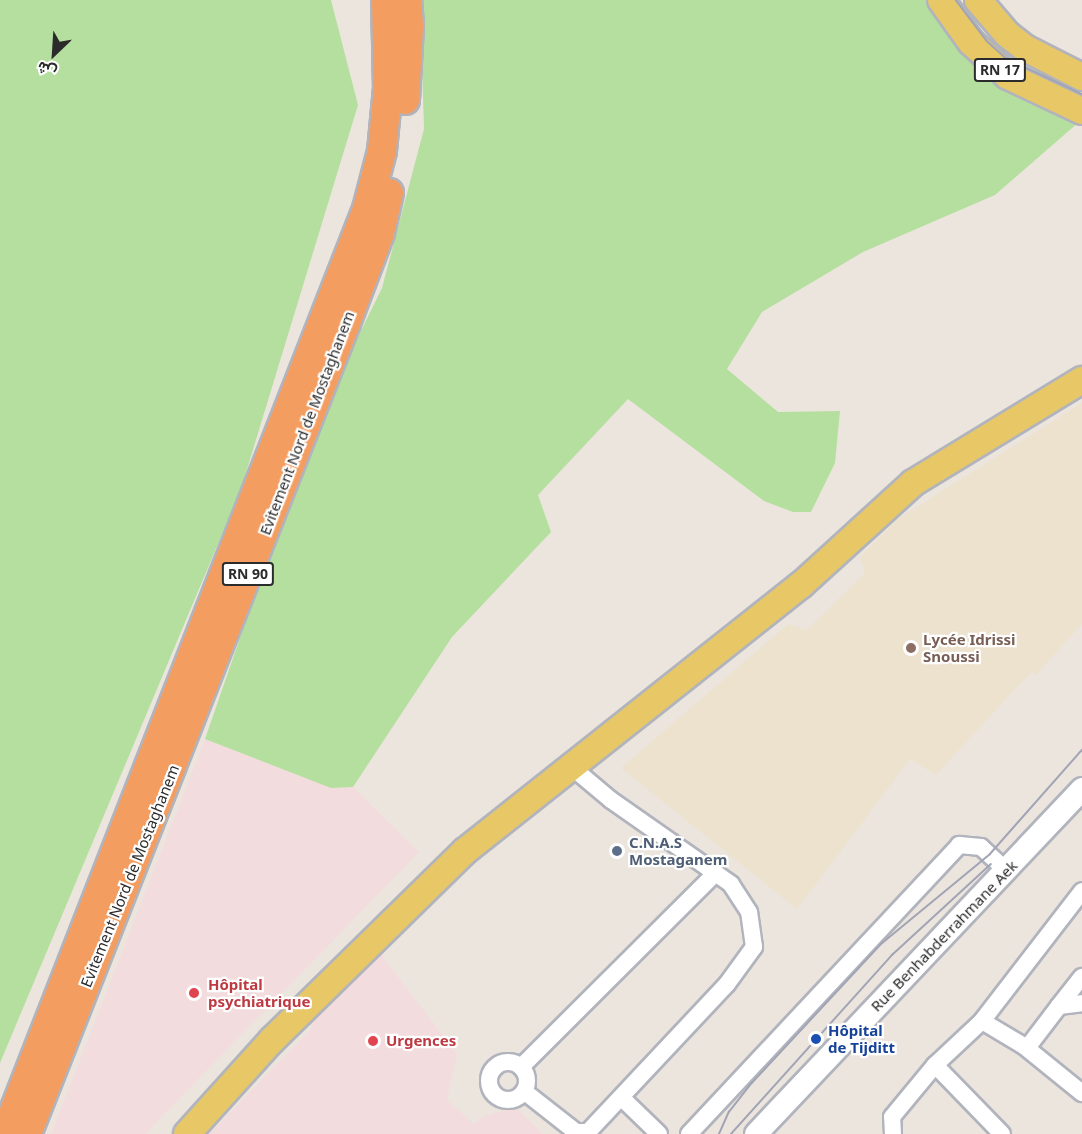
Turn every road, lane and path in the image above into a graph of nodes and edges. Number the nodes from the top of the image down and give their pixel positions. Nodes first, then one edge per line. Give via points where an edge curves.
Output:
1 (386, 0) edge
2 (407, 0) edge
3 (941, 0) edge
4 (978, 0) edge
5 (1082, 77) edge
6 (1082, 111) edge
7 (1082, 380) edge
8 (573, 768) junction
9 (1082, 789) edge
10 (1007, 871) junction
11 (716, 873) junction
12 (1082, 891) edge
13 (1082, 977) edge
14 (1082, 1003) edge
15 (1059, 1006) junction
16 (982, 1021) junction
17 (1027, 1048) junction
18 (935, 1065) junction
19 (521, 1067) junction
20 (525, 1092) junction
21 (1082, 1093) edge
22 (623, 1099) junction
23 (5, 1134) edge
24 (27, 1134) edge
25 (187, 1134) edge
26 (659, 1134) edge
27 (689, 1134) edge
28 (756, 1134) edge
29 (893, 1134) edge
30 (1002, 1134) edge

1 - 23 highway, Evitement Nord de Mostaghanem / RN 90 via 388,88 382,151 367,209
2 - 24 highway, Evitement Nord de Mostaghanem / RN 90 via 406,95 380,233
3 - 6 main road, RN 17 via 971,42 1008,76
4 - 5 main road, RN 17 via 1007,34 1025,48
7 - 8 main road via 913,483 810,578
8 - 11 street via 611,800
8 - 25 main road via 465,851 399,913 259,1054
9 - 10 main road, Rue Benhabderrahmane Aek
10 - 27 street via 981,846 959,845
10 - 28 main road, Rue Benhabderrahmane Aek
11 - 19 street
11 - 22 street via 731,884 749,912 754,947 728,984
12 - 16 street
13 - 15 street
14 - 15 street
15 - 17 street
16 - 17 street
16 - 18 street
17 - 21 street
18 - 29 street via 892,1117
18 - 30 street
19 - 20 street via 527,1079
19 - 20 street via 503,1062 492,1069 488,1081 492,1093 502,1100 515,1100
20 - 22 street via 583,1133
22 - 26 street

